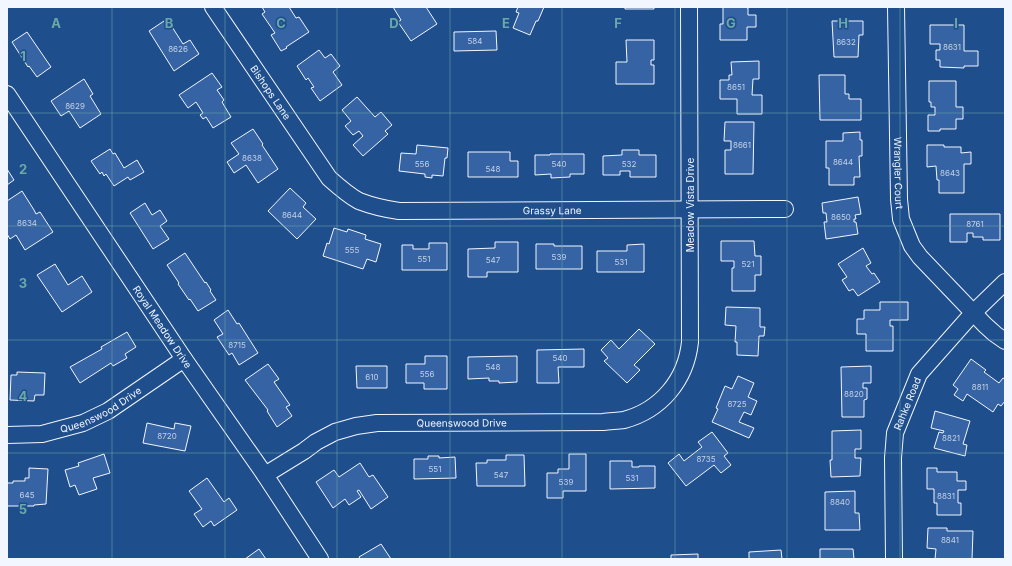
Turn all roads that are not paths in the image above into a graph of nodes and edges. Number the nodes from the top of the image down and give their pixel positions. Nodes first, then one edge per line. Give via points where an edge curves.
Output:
1 (213, 7) edge
2 (689, 7) edge
3 (896, 7) edge
4 (7, 94) edge
5 (329, 178) joint
6 (690, 209) junction
7 (786, 209) dead end
8 (1005, 282) edge
9 (973, 313) junction
10 (1005, 341) edge
11 (184, 359) junction
12 (665, 396) joint
13 (7, 435) edge
14 (265, 475) junction
15 (320, 559) edge
16 (894, 559) edge

1 - 5 street, Bishops Lane
2 - 6 street, Meadow Vista Drive
3 - 9 street, Wrangler Court via 901,219 912,246 920,257
4 - 11 street, Royal Meadow Drive
5 - 6 street, Grassy Lane via 360,201 379,208 399,211
6 - 7 street, Grassy Lane
6 - 12 street, Meadow Vista Drive via 690,349 681,375
8 - 9 street, Rahke Road
9 - 10 street, Wrangler Court
9 - 16 street, Rahke Road via 920,374 895,433
11 - 13 street, Queenswood Drive via 108,411 83,424 42,434
11 - 14 street, Royal Meadow Drive
12 - 14 street, Queenswood Drive via 649,409 617,421 377,423 356,426 335,432
14 - 15 street, Royal Meadow Drive

